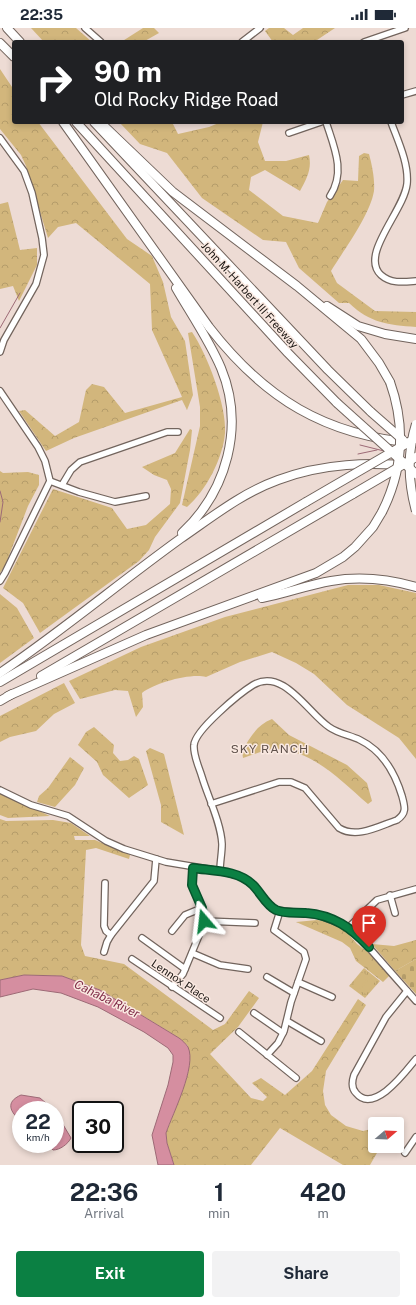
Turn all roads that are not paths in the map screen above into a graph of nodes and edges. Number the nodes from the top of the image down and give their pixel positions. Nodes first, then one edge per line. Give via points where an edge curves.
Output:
1 (7, 28) edge
2 (84, 28) edge
3 (260, 28) edge
4 (405, 28) edge
5 (18, 40) edge
6 (98, 40) edge
7 (245, 40) edge
8 (370, 40) edge
9 (0, 43) edge
10 (12, 55) edge
11 (416, 91) edge
12 (404, 94) edge
13 (64, 124) edge
14 (78, 124) edge
15 (96, 124) edge
16 (102, 124) edge
17 (316, 124) edge
18 (327, 124) edge
19 (392, 124) edge
20 (289, 133) dead end
21 (0, 138) edge
22 (330, 196) dead end
23 (154, 249) junction
24 (416, 281) edge
25 (297, 286) junction
26 (416, 339) edge
27 (0, 352) edge
28 (0, 391) edge
29 (416, 424) edge
30 (178, 432) dead end
31 (416, 438) edge
32 (416, 443) edge
33 (416, 452) edge
34 (416, 457) edge
35 (416, 466) edge
36 (416, 474) edge
37 (50, 481) junction
38 (62, 485) junction
39 (146, 496) dead end
40 (416, 511) edge
41 (153, 559) junction
42 (0, 581) edge
43 (416, 587) edge
44 (239, 602) junction
45 (0, 673) edge
46 (0, 682) edge
47 (8, 696) junction
48 (0, 701) edge
49 (0, 790) edge
50 (211, 804) junction
51 (156, 859) junction
52 (193, 868) junction
53 (220, 871) junction
54 (105, 883) dead end
55 (416, 889) edge
56 (390, 895) junction
57 (202, 908) junction
58 (280, 911) junction
59 (395, 913) dead end
60 (204, 921) junction
61 (255, 923) dead end
62 (349, 927) junction
63 (172, 931) dead end
64 (111, 935) junction
65 (142, 938) dead end
66 (104, 952) dead end
67 (192, 953) junction
68 (132, 959) dead end
69 (185, 969) junction
70 (248, 969) dead end
71 (267, 977) dead end
72 (298, 982) junction
73 (172, 988) junction
74 (407, 991) junction
75 (294, 992) junction
76 (332, 997) dead end
77 (416, 1001) edge
78 (254, 1014) dead end
79 (220, 1018) dead end
80 (287, 1021) junction
81 (239, 1032) dead end
82 (283, 1033) junction
83 (321, 1041) dead end
84 (267, 1055) junction
85 (416, 1059) edge
86 (296, 1078) dead end
87 (416, 1137) edge
88 (404, 1153) dead end

1 - 5 highway
2 - 6 street
3 - 7 street
4 - 8 street
9 - 10 highway
11 - 12 street
13 - 23 highway
14 - 36 highway, John M. Harbert III Freeway, bridge via 288,354 337,403
15 - 33 highway, John M. Harbert III Freeway, bridge via 328,370
16 - 25 highway via 173,192
17 - 20 street
18 - 22 street via 339,168 336,186
19 - 24 street via 406,166 407,184 403,200 376,248 373,261 377,271 386,280 399,283
21 - 27 street via 24,171 44,255 36,284 4,340
23 - 32 highway via 224,347 263,385 301,411 331,425 387,441
23 - 41 highway via 221,369 230,403 232,429 225,469 211,498 188,527
25 - 26 highway via 358,326
25 - 44 highway, bridge via 361,340 380,363 390,382 400,420 400,455 394,486 382,512 373,527 355,547 328,567
28 - 37 street via 42,454
29 - 40 highway, bridge via 409,466
30 - 38 street via 167,432 80,462 71,470
31 - 46 highway, bridge
34 - 47 highway, bridge
35 - 41 highway via 388,463 341,465 306,471 278,480 252,491 222,509
37 - 38 street
37 - 42 street
38 - 39 street via 115,502
41 - 45 highway
43 - 44 highway via 388,580 348,579
44 - 47 highway via 146,635
47 - 48 highway
49 - 51 street via 31,805 68,816 115,846
50 - 50 street via 194,750 195,740 204,728 245,691 257,683 267,681 277,682 288,689 330,728 361,740 380,755 396,778 406,808 398,820 357,833 344,832 305,788 291,782 279,782
50 - 53 street via 222,844
51 - 52 street
51 - 64 street via 154,881
52 - 53 street
52 - 57 street via 192,885
53 - 58 street via 246,879 271,906
54 - 64 street via 104,926
55 - 56 street
56 - 59 street
56 - 62 street via 373,902
57 - 60 street
57 - 63 street via 186,915
58 - 62 street via 318,915
58 - 72 street via 274,930 304,952 306,960
60 - 61 street
60 - 67 street
62 - 74 street
64 - 66 street
65 - 69 street
67 - 69 street
67 - 70 street via 220,965
68 - 73 street, Lennox Place
69 - 73 street
71 - 75 street
72 - 75 street
72 - 76 street
73 - 79 street, Lennox Place
74 - 77 street
74 - 85 street via 386,1017 354,1075 354,1090 358,1096 366,1098 389,1090 398,1083
75 - 80 street
78 - 82 street
80 - 82 street
80 - 83 street
81 - 84 street
82 - 84 street
84 - 86 street
87 - 88 street

